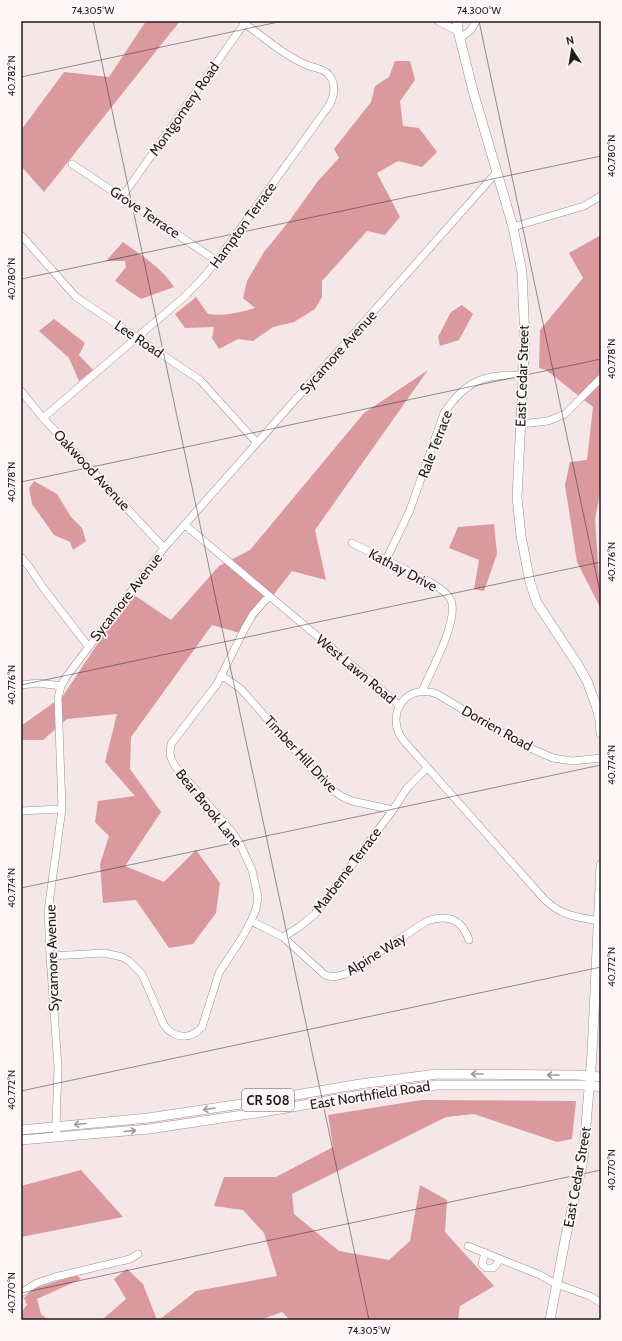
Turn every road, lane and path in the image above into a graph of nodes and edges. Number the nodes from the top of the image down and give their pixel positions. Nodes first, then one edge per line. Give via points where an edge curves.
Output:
1 (438, 21) edge
2 (457, 21) edge
3 (476, 21) edge
4 (246, 23) edge
5 (459, 35) junction
6 (72, 164) dead end
7 (496, 173) junction
8 (601, 196) edge
9 (122, 197) junction
10 (513, 227) junction
11 (21, 235) edge
12 (217, 261) junction
13 (137, 338) junction
14 (523, 374) junction
15 (601, 378) edge
16 (21, 391) edge
17 (43, 418) junction
18 (521, 424) junction
19 (257, 443) junction
20 (185, 525) junction
21 (352, 543) dead end
22 (164, 548) junction
23 (21, 557) edge
24 (386, 560) junction
25 (269, 596) junction
26 (88, 646) junction
27 (221, 675) junction
28 (21, 685) edge
29 (61, 686) junction
30 (422, 691) junction
31 (599, 702) edge
32 (399, 705) junction
33 (601, 733) edge
34 (601, 758) edge
35 (427, 768) junction
36 (62, 809) junction
37 (393, 810) junction
38 (21, 811) edge
39 (601, 865) edge
40 (600, 907) edge
41 (252, 921) junction
42 (599, 921) junction
43 (283, 937) junction
44 (469, 940) dead end
45 (50, 956) junction
46 (591, 1076) junction
47 (417, 1077) junction
48 (601, 1077) edge
49 (589, 1086) junction
50 (419, 1087) junction
51 (601, 1087) edge
52 (328, 1090) junction
53 (330, 1100) junction
54 (236, 1105) junction
55 (240, 1116) junction
56 (148, 1118) junction
57 (56, 1127) junction
58 (149, 1129) junction
59 (21, 1130) edge
60 (57, 1137) junction
61 (21, 1140) edge
62 (468, 1246) dead end
63 (485, 1253) junction
64 (138, 1254) dead end
65 (499, 1259) junction
66 (556, 1284) junction
67 (21, 1293) edge
68 (601, 1304) edge
69 (550, 1320) edge

1 - 5 street
2 - 5 main road, East Cedar Street
3 - 5 street via 471,30
4 - 9 street, Montgomery Road
4 - 12 street, Hampton Terrace via 293,58 329,75 334,91 328,108
5 - 7 main road, East Cedar Street
6 - 9 street, Grove Terrace
7 - 10 main road, East Cedar Street
7 - 19 street, Sycamore Avenue
8 - 10 street via 584,206
9 - 12 street, Grove Terrace
10 - 14 main road, East Cedar Street via 522,272 525,340
11 - 13 street, Lee Road via 76,297
12 - 13 street, Hampton Terrace via 183,298
13 - 17 street, Hampton Terrace
13 - 19 street, Lee Road via 200,380
14 - 18 main road, East Cedar Street
14 - 24 street, Rale Terrace via 480,380 460,392 452,401 444,413 410,510
15 - 18 street via 565,414 548,421
16 - 17 street, Oakwood Avenue
17 - 22 street, Oakwood Avenue
18 - 31 main road, East Cedar Street via 517,497 530,582 537,603
19 - 20 street, Sycamore Avenue
20 - 22 street, Sycamore Avenue
20 - 25 street, West Lawn Road
21 - 24 street, Kathay Drive
22 - 26 street, Sycamore Avenue
23 - 26 street
24 - 30 street, Kathay Drive via 440,588 450,600 452,609 448,633
25 - 27 street, Bear Brook Lane via 253,614
25 - 32 street, West Lawn Road
26 - 29 street, Sycamore Avenue
27 - 37 street, Timber Hill Drive via 241,689 330,788 352,801
27 - 41 street, Bear Brook Lane via 205,700 175,737 170,753 173,762 232,832 247,856 258,897
28 - 29 street via 38,683
29 - 36 street, Sycamore Avenue via 58,698
30 - 32 street via 408,696
30 - 34 street, Dorrien Road via 437,694 504,734 553,758 572,761
31 - 33 main road, East Cedar Street
32 - 35 street, West Lawn Road via 395,723 399,735
35 - 37 street, Marberne Terrace via 407,788
35 - 42 street, West Lawn Road via 544,900 553,908 573,917
36 - 38 street
36 - 45 street, Sycamore Avenue via 48,911
37 - 43 street, Marberne Terrace via 315,914
39 - 40 main road, East Cedar Street
40 - 42 main road, East Cedar Street
41 - 43 street
41 - 45 street, Bear Brook Lane via 219,973 202,1027 196,1033 187,1036 178,1036 167,1029 142,974 128,961 106,953
42 - 46 main road, East Cedar Street
43 - 44 street, Alpine Way via 325,975 333,977 346,974 435,918 452,920 459,924 466,931
45 - 57 street, Sycamore Avenue via 58,1067
46 -> 47 main road, East Northfield Road / CR 508 via 437,1074
46 - 48 main road, East Northfield Road / CR 508
46 - 49 main road, East Cedar Street
47 - 50 main road
47 - 52 main road, East Northfield Road / CR 508
49 - 50 main road, East Northfield Road / CR 508
49 - 51 main road, East Northfield Road / CR 508
49 - 66 main road, East Cedar Street via 583,1160
50 - 53 main road, East Northfield Road / CR 508
52 - 53 main road
52 - 54 main road, East Northfield Road / CR 508
53 - 55 main road, East Northfield Road / CR 508
54 - 55 main road
54 -> 56 main road, East Northfield Road / CR 508
55 - 58 main road, East Northfield Road / CR 508
56 -> 57 main road, East Northfield Road / CR 508
56 - 58 main road
57 - 59 main road, East Northfield Road / CR 508
57 - 60 street, Sycamore Avenue
60 -> 58 main road, East Northfield Road / CR 508
60 - 61 main road, East Northfield Road / CR 508
62 - 63 street
63 - 65 street
63 - 65 street via 482,1264 486,1268 493,1268
64 - 67 street via 130,1259 55,1277
65 - 66 street
66 - 68 street via 590,1296
66 - 69 main road, East Cedar Street

